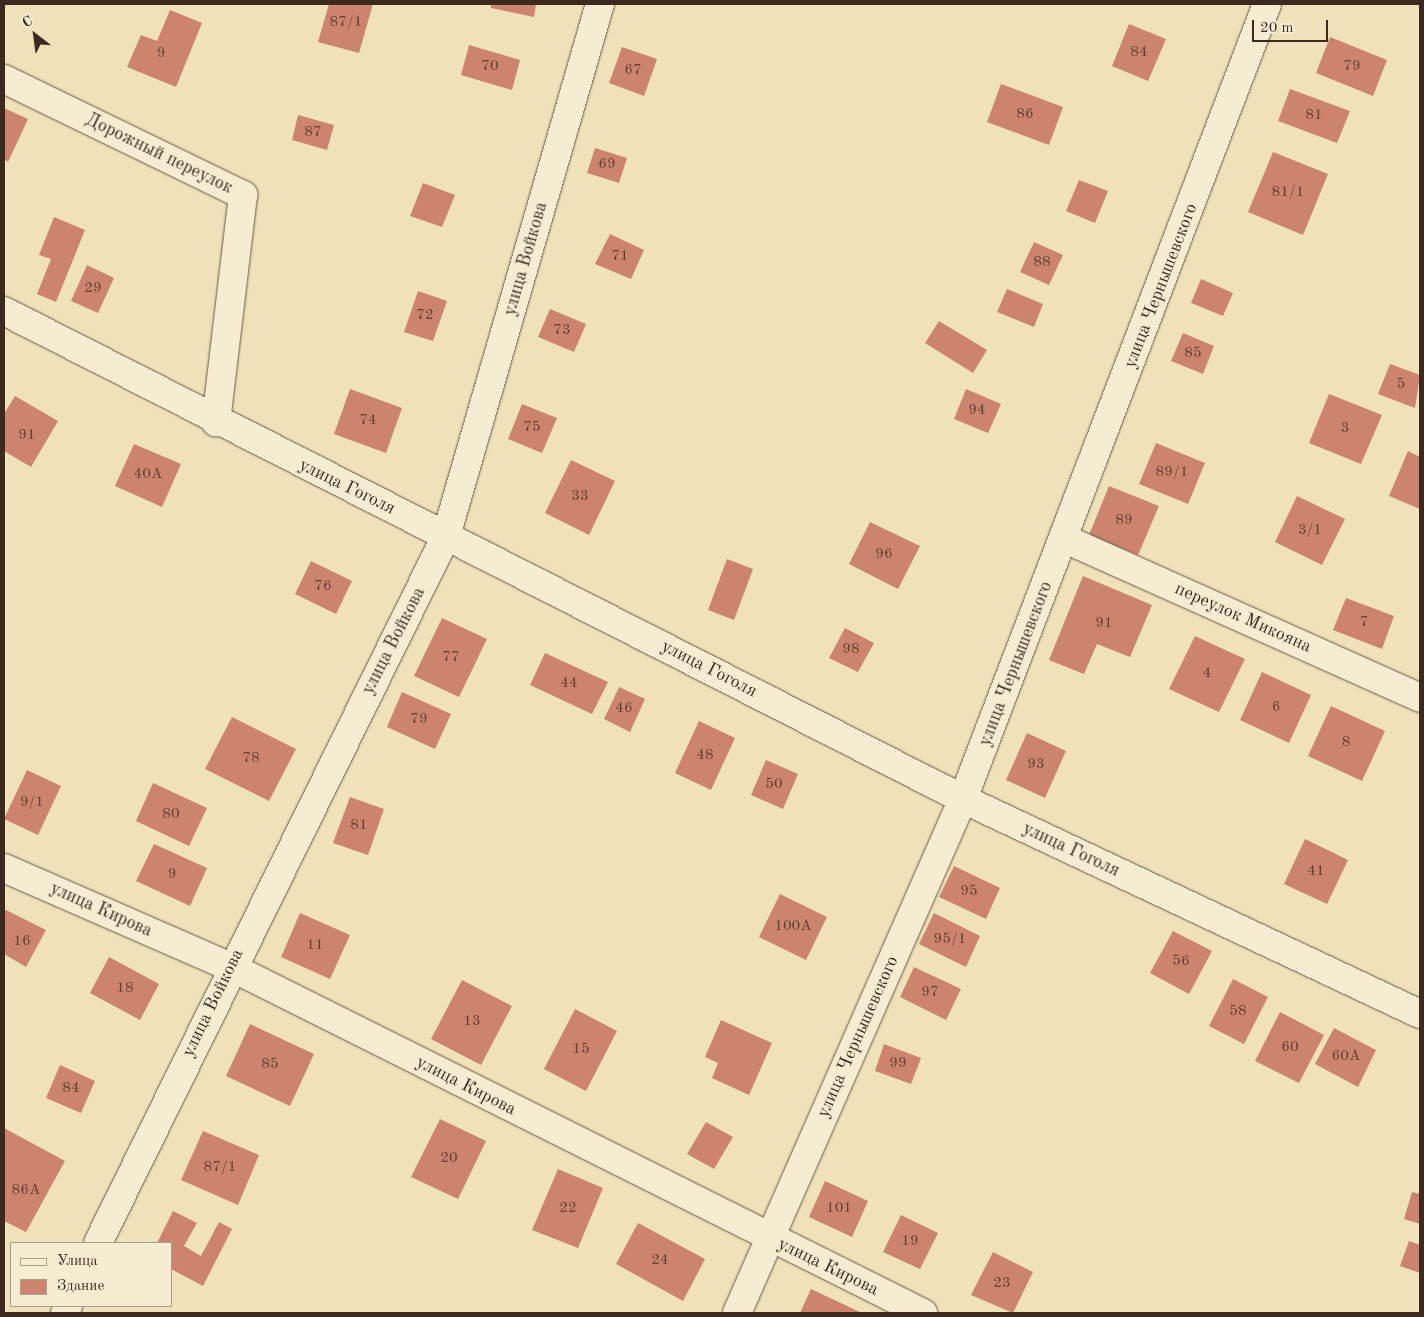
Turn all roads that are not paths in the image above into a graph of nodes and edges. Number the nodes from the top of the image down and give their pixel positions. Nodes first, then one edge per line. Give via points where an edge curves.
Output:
1 (600, 4) edge
2 (1267, 4) edge
3 (4, 78) edge
4 (4, 311) edge
5 (216, 422) junction
6 (446, 536) junction
7 (1065, 539) junction
8 (1420, 698) edge
9 (963, 799) junction
10 (4, 868) edge
11 (231, 967) junction
12 (1420, 1014) edge
13 (768, 1238) junction
14 (98, 1242) edge
15 (737, 1313) edge
16 (923, 1313) edge

1 - 6 street, улица Войкова
2 - 7 street, улица Чернышевского
3 - 5 street, Дорожный переулок via 243,194
4 - 5 street, улица Гоголя
5 - 6 street, улица Гоголя
6 - 9 street, улица Гоголя
6 - 11 street, улица Войкова
7 - 8 street, переулок Микояна
7 - 9 street, улица Чернышевского
9 - 12 street, улица Гоголя
9 - 13 street, улица Чернышевского
10 - 11 street, улица Кирова
11 - 13 street, улица Кирова
11 - 14 street, улица Войкова
13 - 15 street, улица Чернышевского
13 - 16 street, улица Кирова

